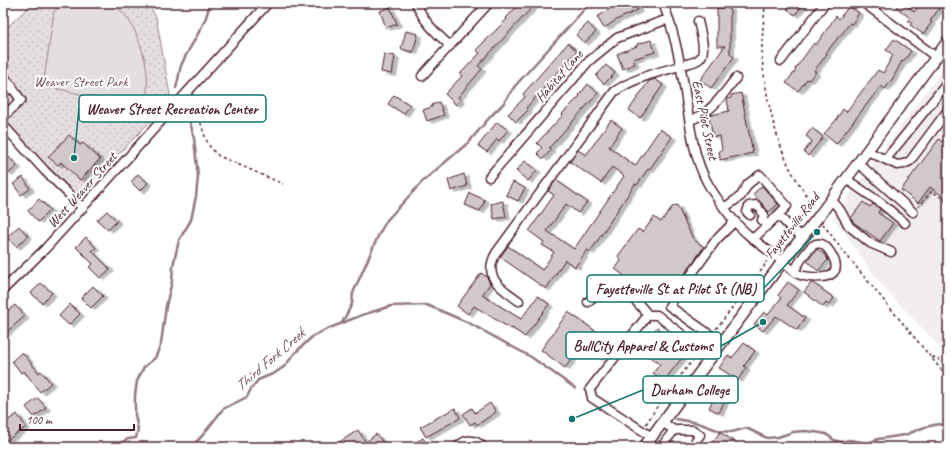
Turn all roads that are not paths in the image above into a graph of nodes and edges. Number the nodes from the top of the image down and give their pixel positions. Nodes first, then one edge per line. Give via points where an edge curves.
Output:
1 (268, 3) edge
2 (416, 3) edge
3 (489, 3) edge
4 (663, 3) edge
5 (825, 3) edge
6 (864, 3) edge
7 (668, 19) junction
8 (698, 21) dead end
9 (450, 46) junction
10 (944, 50) edge
11 (781, 61) dead end
12 (680, 66) junction
13 (3, 75) edge
14 (422, 76) dead end
15 (736, 78) dead end
16 (948, 82) edge
17 (12, 86) junction
18 (3, 94) edge
19 (948, 110) edge
20 (3, 117) edge
21 (690, 120) junction
22 (3, 125) edge
23 (867, 151) junction
24 (886, 159) junction
25 (858, 163) junction
26 (489, 177) dead end
27 (846, 179) junction
28 (741, 196) junction
29 (831, 199) junction
30 (83, 208) junction
31 (724, 208) junction
32 (913, 212) road end
33 (757, 214) junction
34 (778, 215) junction
35 (735, 221) junction
36 (905, 223) dead end
37 (802, 236) junction
38 (753, 239) junction
39 (891, 252) dead end
40 (783, 261) junction
41 (794, 271) junction
42 (3, 290) edge
43 (519, 301) dead end
44 (588, 302) dead end
45 (648, 315) junction
46 (722, 343) junction
47 (711, 357) junction
48 (662, 422) junction
49 (674, 430) junction
50 (652, 437) junction
51 (696, 440) dead end
52 (662, 446) edge
53 (458, 447) edge
54 (482, 447) edge
55 (644, 447) edge

1 - 30 street, West Weaver Street
2 - 9 street via 428,24
3 - 9 street
4 - 7 street, East Pilot Street
5 - 11 street
6 - 10 street
7 - 12 street, East Pilot Street
7 - 26 street, Habitat Lane via 617,38 602,49
8 - 12 street via 702,57
9 - 14 street
10 - 23 main road, Fayetteville Road
12 - 21 street, East Pilot Street
12 - 43 street via 635,80 614,92 496,253 490,268 497,285
13 - 17 street
15 - 21 street via 708,112
16 - 24 street
17 - 18 street
17 - 20 street via 21,100
19 - 24 street via 910,161 897,165
21 - 31 street, East Pilot Street via 702,172
22 - 30 street
23 - 24 street
23 - 25 main road, Fayetteville Road
25 - 27 main road, Fayetteville Road
25 - 32 street
27 - 29 main road, Fayetteville Road
27 - 36 street via 881,202
28 - 31 street
28 - 33 street
28 - 34 street via 748,184 760,175 787,206
29 - 37 main road, Fayetteville Road
29 - 39 street via 850,226 870,243
30 - 42 street, West Weaver Street
31 - 35 street, East Pilot Street
33 - 34 street
33 - 38 street
34 - 37 street
35 - 38 street, East Pilot Street
35 - 46 street via 716,240 669,306
37 - 40 main road, Fayetteville Road
38 - 40 street, East Pilot Street
40 - 41 street, East Pilot Street
40 - 46 main road, Fayetteville Road
41 - 41 street via 802,276 828,277 836,270 836,264 824,244 818,242 814,243
44 - 45 street via 606,284 614,285 638,303
45 - 47 street via 657,314
45 - 50 street via 590,389 592,398
46 - 47 main road, Fayetteville Road
47 - 48 main road, Fayetteville Road
48 - 49 street
48 - 50 main road, Fayetteville Road
49 - 51 street via 693,430 700,435
49 - 52 street
50 - 55 main road, Fayetteville Road
53 - 54 street via 467,441 475,441

